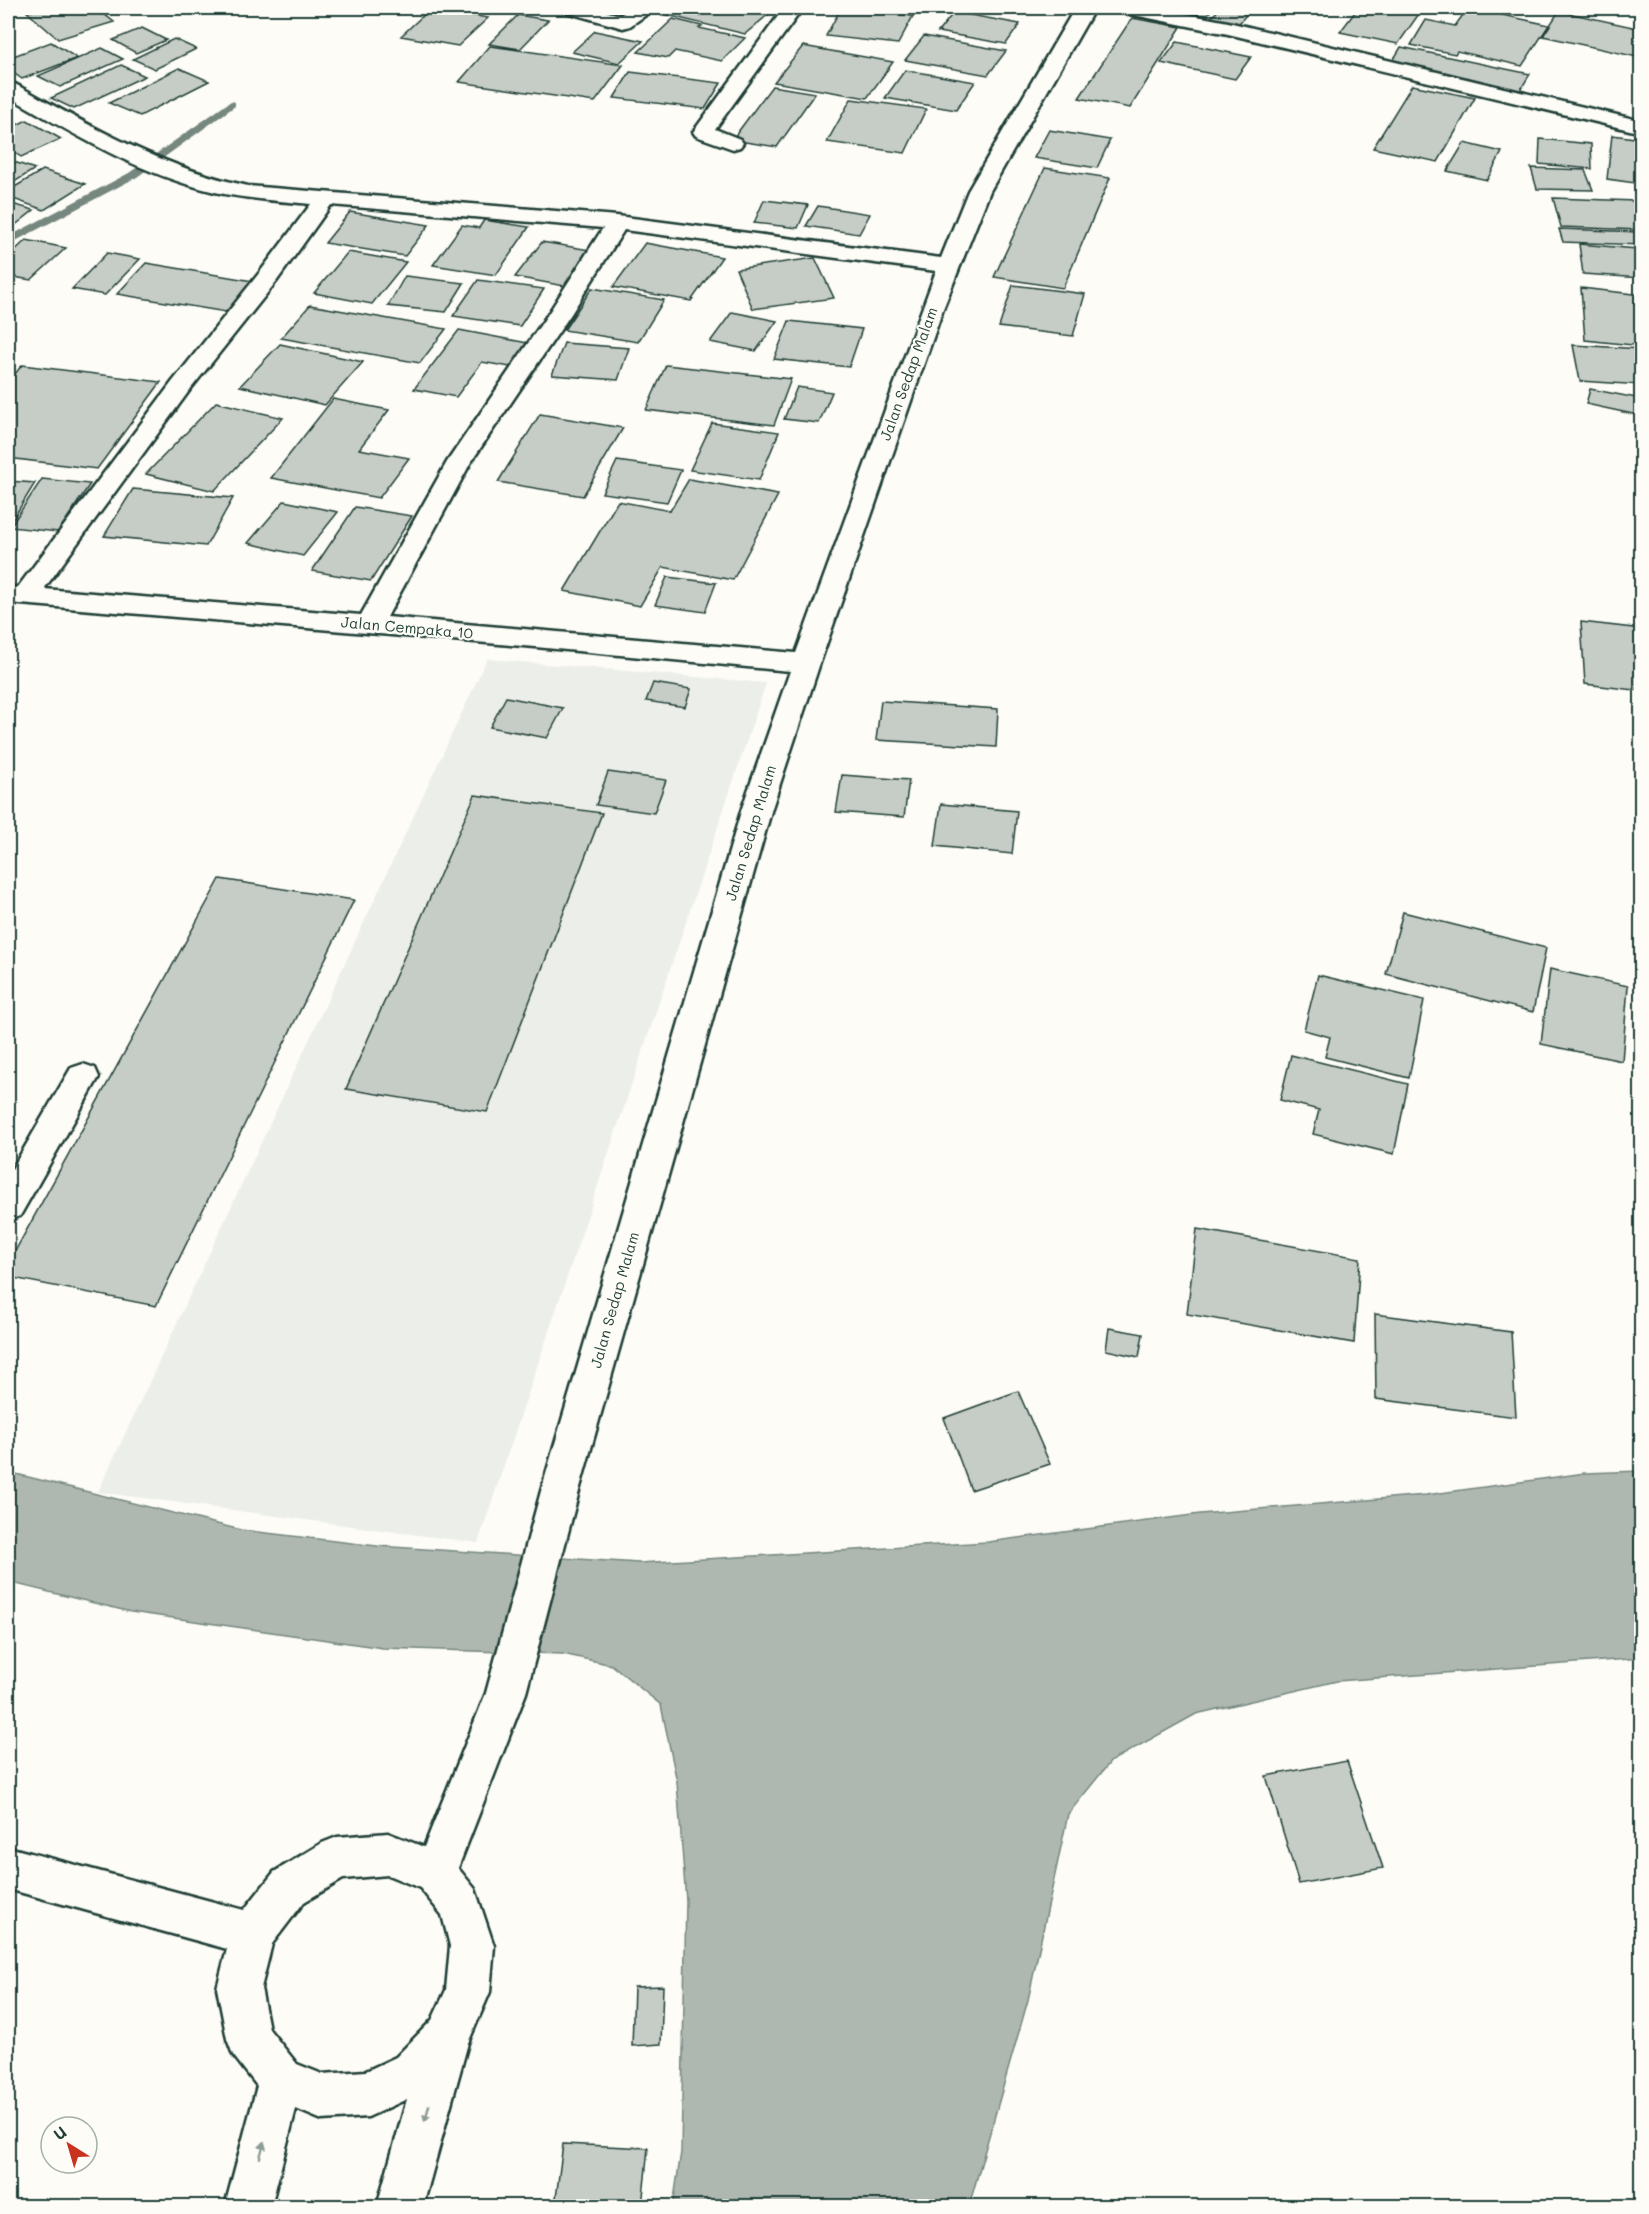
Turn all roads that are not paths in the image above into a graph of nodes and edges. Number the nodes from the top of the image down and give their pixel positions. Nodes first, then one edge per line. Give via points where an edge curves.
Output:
1 (573, 8) edge
2 (646, 8) edge
3 (793, 8) edge
4 (1085, 8) edge
5 (1129, 8) edge
6 (8, 88) edge
7 (1641, 127) edge
8 (733, 143) dead end
9 (326, 198) junction
10 (617, 223) junction
11 (948, 266) junction
12 (16, 595) edge
13 (369, 625) junction
14 (806, 663) junction
15 (83, 1077) dead end
16 (8, 1206) edge
17 (8, 1868) edge
18 (435, 1874) junction
19 (253, 1934) junction
20 (448, 2036) junction
21 (281, 2080) junction
22 (248, 2206) edge
23 (400, 2206) edge

1 - 2 street via 623,22
3 - 8 street via 703,132
4 - 11 street, Jalan Sedap Malam via 979,191
5 - 7 street
6 - 9 street via 127,151 218,188
9 - 10 street
9 - 12 street
10 - 11 street
10 - 13 street via 562,312 457,465
11 - 14 street, Jalan Sedap Malam
12 - 13 street, Jalan Cempaka 10
13 - 14 street, Jalan Cempaka 10
14 - 18 street, Jalan Sedap Malam via 757,808 560,1491 506,1693
15 - 16 street
17 - 19 street
18 - 19 street via 388,1854 337,1858 289,1887
18 - 20 street via 460,1904 472,1946 468,1992
19 - 21 street via 239,1988 249,2039
20 - 21 street via 412,2073 368,2094 322,2097
20 -> 23 street
22 -> 21 street

